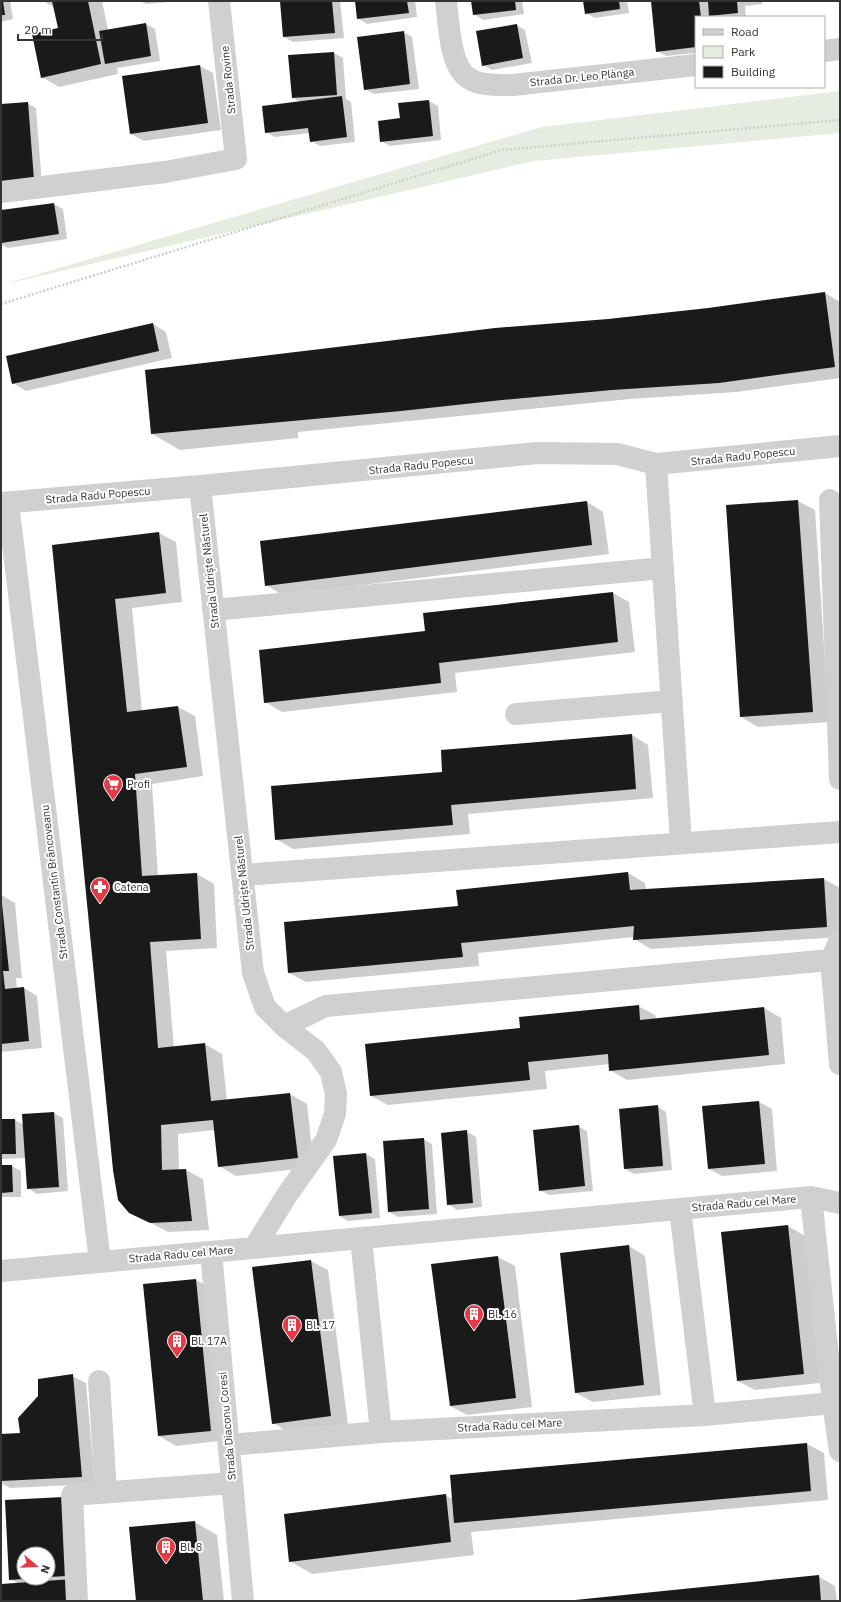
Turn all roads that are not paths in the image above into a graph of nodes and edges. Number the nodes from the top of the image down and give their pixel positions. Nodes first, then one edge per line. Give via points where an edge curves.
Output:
1 (219, 1) edge
2 (446, 1) edge
3 (840, 49) edge
4 (825, 51) edge
5 (695, 65) edge
6 (1, 192) edge
7 (840, 446) edge
8 (656, 464) junction
9 (200, 486) junction
10 (830, 500) dead end
11 (4, 503) edge
12 (663, 568) junction
13 (213, 610) junction
14 (672, 701) junction
15 (516, 714) dead end
16 (840, 779) edge
17 (840, 832) edge
18 (681, 843) junction
19 (242, 875) junction
20 (840, 940) edge
21 (831, 960) junction
22 (284, 1026) junction
23 (840, 1064) edge
24 (811, 1197) junction
25 (840, 1203) edge
26 (680, 1209) junction
27 (361, 1238) junction
28 (254, 1248) junction
29 (211, 1252) junction
30 (100, 1262) junction
31 (1, 1271) edge
32 (99, 1381) dead end
33 (833, 1403) junction
34 (705, 1415) junction
35 (381, 1432) junction
36 (229, 1445) junction
37 (840, 1451) edge
38 (232, 1483) junction
39 (106, 1492) junction
40 (77, 1601) edge
41 (244, 1601) edge

1 - 6 street, Strada Rovine via 236,159 165,172
2 - 5 street, Strada Dr. Leo Plànga via 452,50 458,67 469,79 489,85 513,85
3 - 4 street
7 - 8 street, Strada Radu Popescu
8 - 9 street, Strada Radu Popescu via 617,454 537,453
8 - 12 street
9 - 11 street, Strada Radu Popescu
9 - 13 street, Strada Udriște Năsturel
10 - 16 street
11 - 30 street, Strada Constantin Brâncoveanu
12 - 13 street
12 - 14 street
13 - 19 street, Strada Udriște Năsturel
14 - 15 street
14 - 18 street
17 - 18 street
18 - 19 street
19 - 22 street, Strada Udriște Năsturel via 253,973 265,1007
20 - 21 street
21 - 22 street via 326,1006
21 - 23 street
22 - 28 street, Strada Udriște Năsturel via 316,1051 331,1072 336,1094 335,1114 326,1140
24 - 25 street, Strada Radu cel Mare
24 - 26 street, Strada Radu cel Mare
24 - 33 street
26 - 27 street, Strada Radu cel Mare
26 - 34 street
27 - 28 street, Strada Radu cel Mare
27 - 35 street
28 - 29 street, Strada Radu cel Mare
29 - 30 street, Strada Radu cel Mare
29 - 36 street, Strada Diaconu Coresi
30 - 31 street, Strada Radu cel Mare
32 - 39 street
33 - 34 street, Strada Radu cel Mare
33 - 37 street
34 - 35 street, Strada Radu cel Mare
35 - 36 street, Strada Radu cel Mare
36 - 38 street, Strada Diaconu Coresi
38 - 39 street
38 - 41 street, Strada Diaconu Coresi
39 - 40 street via 72,1495

